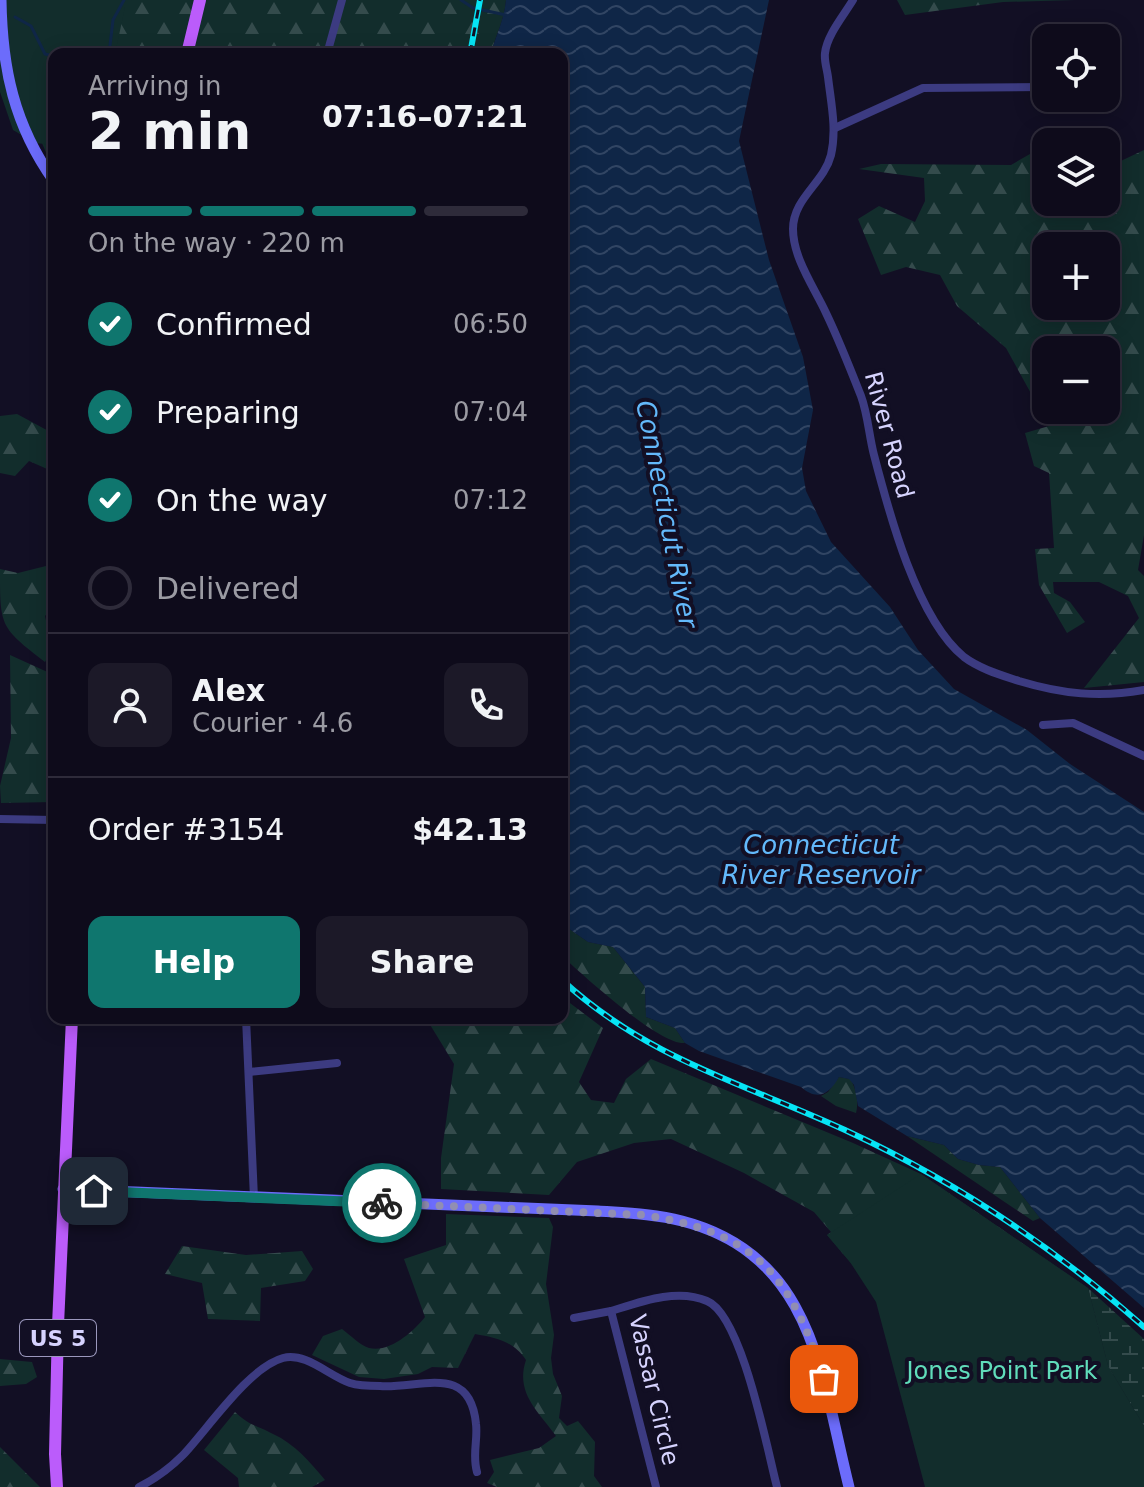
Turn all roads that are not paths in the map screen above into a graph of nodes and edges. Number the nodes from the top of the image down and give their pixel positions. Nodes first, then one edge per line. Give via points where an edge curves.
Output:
1 (1, 0) edge
2 (200, 0) edge
3 (342, 0) edge
4 (853, 0) edge
5 (1, 41) edge
6 (188, 48) edge
7 (196, 48) edge
8 (329, 48) edge
9 (1032, 87) edge
10 (835, 128) junction
11 (48, 172) edge
12 (1144, 690) edge
13 (1043, 725) dead end
14 (1144, 756) edge
15 (0, 819) edge
16 (48, 820) edge
17 (72, 1024) edge
18 (246, 1024) edge
19 (337, 1063) dead end
20 (249, 1072) junction
21 (63, 1189) junction
22 (254, 1198) junction
23 (611, 1311) junction
24 (574, 1318) dead end
25 (477, 1472) dead end
26 (57, 1487) edge
27 (139, 1487) edge
28 (656, 1487) edge
29 (777, 1487) edge
30 (849, 1487) edge

1 - 5 street
2 - 6 main road
2 - 7 main road
3 - 8 street
4 - 10 street, River Road via 825,55
5 - 11 street via 21,120
9 - 10 street via 923,88
10 - 12 street, River Road via 831,157 800,202 793,231 801,262 863,402 888,507 929,611 965,658 995,673 1078,695
13 - 14 street via 1073,723
15 - 16 street
17 - 21 main road, US 5
18 - 20 street
19 - 20 street
20 - 22 street
21 - 22 street
21 - 26 main road, US 5
22 - 30 street via 598,1211 680,1220 711,1230 754,1255 784,1286 810,1335
23 - 24 street
23 - 28 street, Vassar Circle
23 - 29 street, Vassar Circle via 674,1297 718,1307 737,1337
25 - 27 street via 477,1426 461,1387 444,1382 352,1384 298,1358 283,1358 260,1371 183,1455

